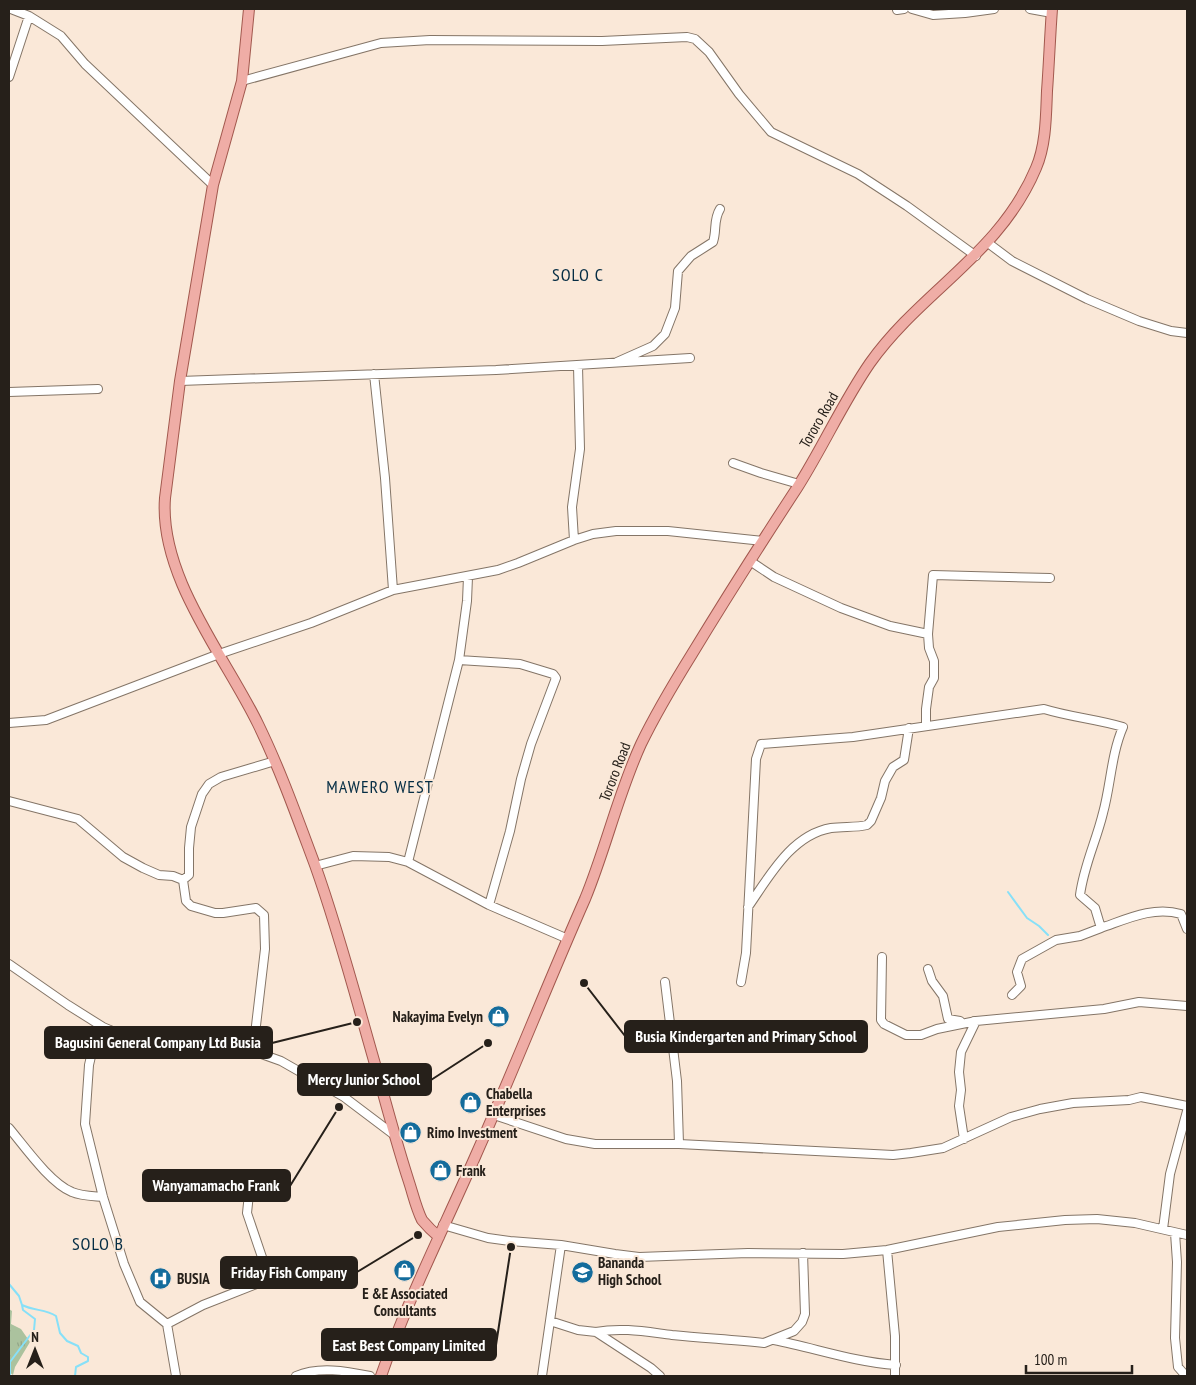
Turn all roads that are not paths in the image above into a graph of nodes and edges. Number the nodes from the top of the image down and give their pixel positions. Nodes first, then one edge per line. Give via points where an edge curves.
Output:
1 (11, 9) edge
2 (249, 9) edge
3 (912, 9) edge
4 (994, 9) edge
5 (1030, 9) edge
6 (1052, 11) edge
7 (29, 16) junction
8 (9, 77) edge
9 (242, 81) junction
10 (213, 185) junction
11 (720, 209) dead end
12 (988, 243) junction
13 (976, 256) junction
14 (1187, 333) edge
15 (690, 358) dead end
16 (613, 364) junction
17 (578, 366) junction
18 (374, 374) junction
19 (180, 381) junction
20 (98, 389) dead end
21 (9, 392) edge
22 (734, 463) dead end
23 (799, 484) junction
24 (574, 540) junction
25 (763, 540) junction
26 (750, 561) junction
27 (468, 577) junction
28 (1050, 578) dead end
29 (393, 590) junction
30 (928, 634) junction
31 (219, 654) junction
32 (460, 660) junction
33 (9, 724) edge
34 (926, 726) junction
35 (909, 728) junction
36 (275, 761) junction
37 (9, 801) edge
38 (408, 862) junction
39 (315, 866) junction
40 (183, 880) junction
41 (489, 905) junction
42 (748, 907) junction
43 (1101, 928) junction
44 (1187, 929) edge
45 (568, 939) junction
46 (882, 957) dead end
47 (9, 964) edge
48 (928, 969) dead end
49 (665, 982) dead end
50 (741, 982) dead end
51 (1012, 995) dead end
52 (1187, 1006) edge
53 (976, 1021) junction
54 (103, 1027) junction
55 (253, 1051) junction
56 (1187, 1106) edge
57 (1187, 1111) edge
58 (494, 1115) junction
59 (9, 1128) edge
60 (393, 1134) junction
61 (964, 1139) junction
62 (679, 1144) junction
63 (249, 1194) dead end
64 (103, 1197) junction
65 (444, 1225) junction
66 (1163, 1229) junction
67 (1175, 1232) junction
68 (1187, 1235) edge
69 (439, 1237) junction
70 (562, 1245) junction
71 (887, 1250) junction
72 (803, 1253) junction
73 (550, 1322) junction
74 (167, 1324) junction
75 (596, 1332) junction
76 (774, 1340) junction
77 (896, 1364) junction
78 (176, 1376) edge
79 (296, 1376) edge
80 (370, 1376) edge
81 (381, 1376) edge
82 (542, 1376) edge
83 (660, 1376) edge
84 (895, 1376) edge
85 (1186, 1376) edge

1 - 7 street
2 - 9 main road
3 - 4 street via 933,15
5 - 6 street
6 - 12 main road, Tororo Road via 1043,142 1037,166 1016,207
7 - 8 street
7 - 10 street via 61,36 84,64
9 - 10 main road
9 - 13 street via 381,43 687,37 695,39 709,52 771,132 858,174
10 - 19 main road
11 - 16 street via 715,220 713,242 691,256 678,271 675,308 665,334 653,346
12 - 13 main road, Tororo Road
12 - 14 street via 1012,261 1087,299 1171,331
13 - 23 main road, Tororo Road via 925,300 877,353
15 - 16 street
16 - 17 street
17 - 18 street
17 - 24 street via 580,449 572,507
18 - 19 street
18 - 29 street
19 - 31 main road via 165,498 166,533 181,579
20 - 21 street
22 - 23 street
23 - 25 main road, Tororo Road
24 - 25 street via 609,531 651,531
24 - 27 street via 518,563
25 - 26 main road, Tororo Road
26 - 30 street via 774,577 841,608 890,626
26 - 45 main road, Tororo Road via 644,738
27 - 29 street
27 - 32 street
28 - 30 street via 933,575
29 - 31 street via 297,628
30 - 34 street via 934,678 929,687
31 - 33 street via 46,720
31 - 36 main road via 252,711
32 - 38 street
32 - 41 street via 520,664 553,674 556,678 531,744
34 - 35 street
34 - 43 street via 1044,709 1123,727 1116,744 1104,813 1082,875 1080,895 1095,908
35 - 42 street via 904,760 893,767 885,781 871,821 866,825 829,828 798,844 785,855
35 - 42 street via 853,737 761,744 756,759
36 - 39 main road
36 - 40 street via 221,777 209,784 191,826 189,875
37 - 40 street via 78,819 124,857 159,875
38 - 39 street via 389,857 353,856
38 - 41 street
39 - 60 main road
40 - 55 street via 186,901 191,906 223,913 256,908 264,914 265,949
41 - 45 street
42 - 50 street
43 - 44 street via 1147,912 1172,912 1181,914
43 - 51 street via 1056,940 1022,959 1016,972 1021,986
45 - 58 main road, Tororo Road
46 - 53 street via 880,1011 884,1024 906,1035 921,1035
47 - 54 street
48 - 53 street via 943,996 948,1019
49 - 62 street via 677,1081
52 - 53 street via 1139,1002 1104,1009
53 - 61 street via 960,1052 959,1106
54 - 55 street via 152,1042
54 - 64 street via 89,1065 84,1124
55 - 60 street via 282,1061 344,1097
56 - 61 street via 1141,1097 1073,1103 1011,1117
57 - 66 street via 1170,1174
58 - 62 street via 584,1143
58 - 65 main road, Tororo Road
59 - 64 street via 52,1178 67,1190
60 - 69 main road via 420,1214
61 - 62 street via 943,1148 911,1154
63 - 74 street via 247,1213 264,1263 265,1278
64 - 74 street via 140,1302
65 - 69 main road, Tororo Road
65 - 70 street via 488,1238
66 - 67 street
66 - 71 street via 1097,1219 1064,1220 998,1227
67 - 68 street
67 - 85 street via 1175,1338 1178,1366
69 - 81 main road, Tororo Road via 393,1340
70 - 72 street via 639,1257
70 - 73 street
71 - 72 street
71 - 77 street
72 - 76 street via 804,1318 794,1331
73 - 75 street
73 - 82 street
74 - 78 street
75 - 76 street via 626,1329 756,1342
75 - 83 street
76 - 77 street via 846,1358
77 - 84 street
79 - 80 street via 315,1371 337,1371

